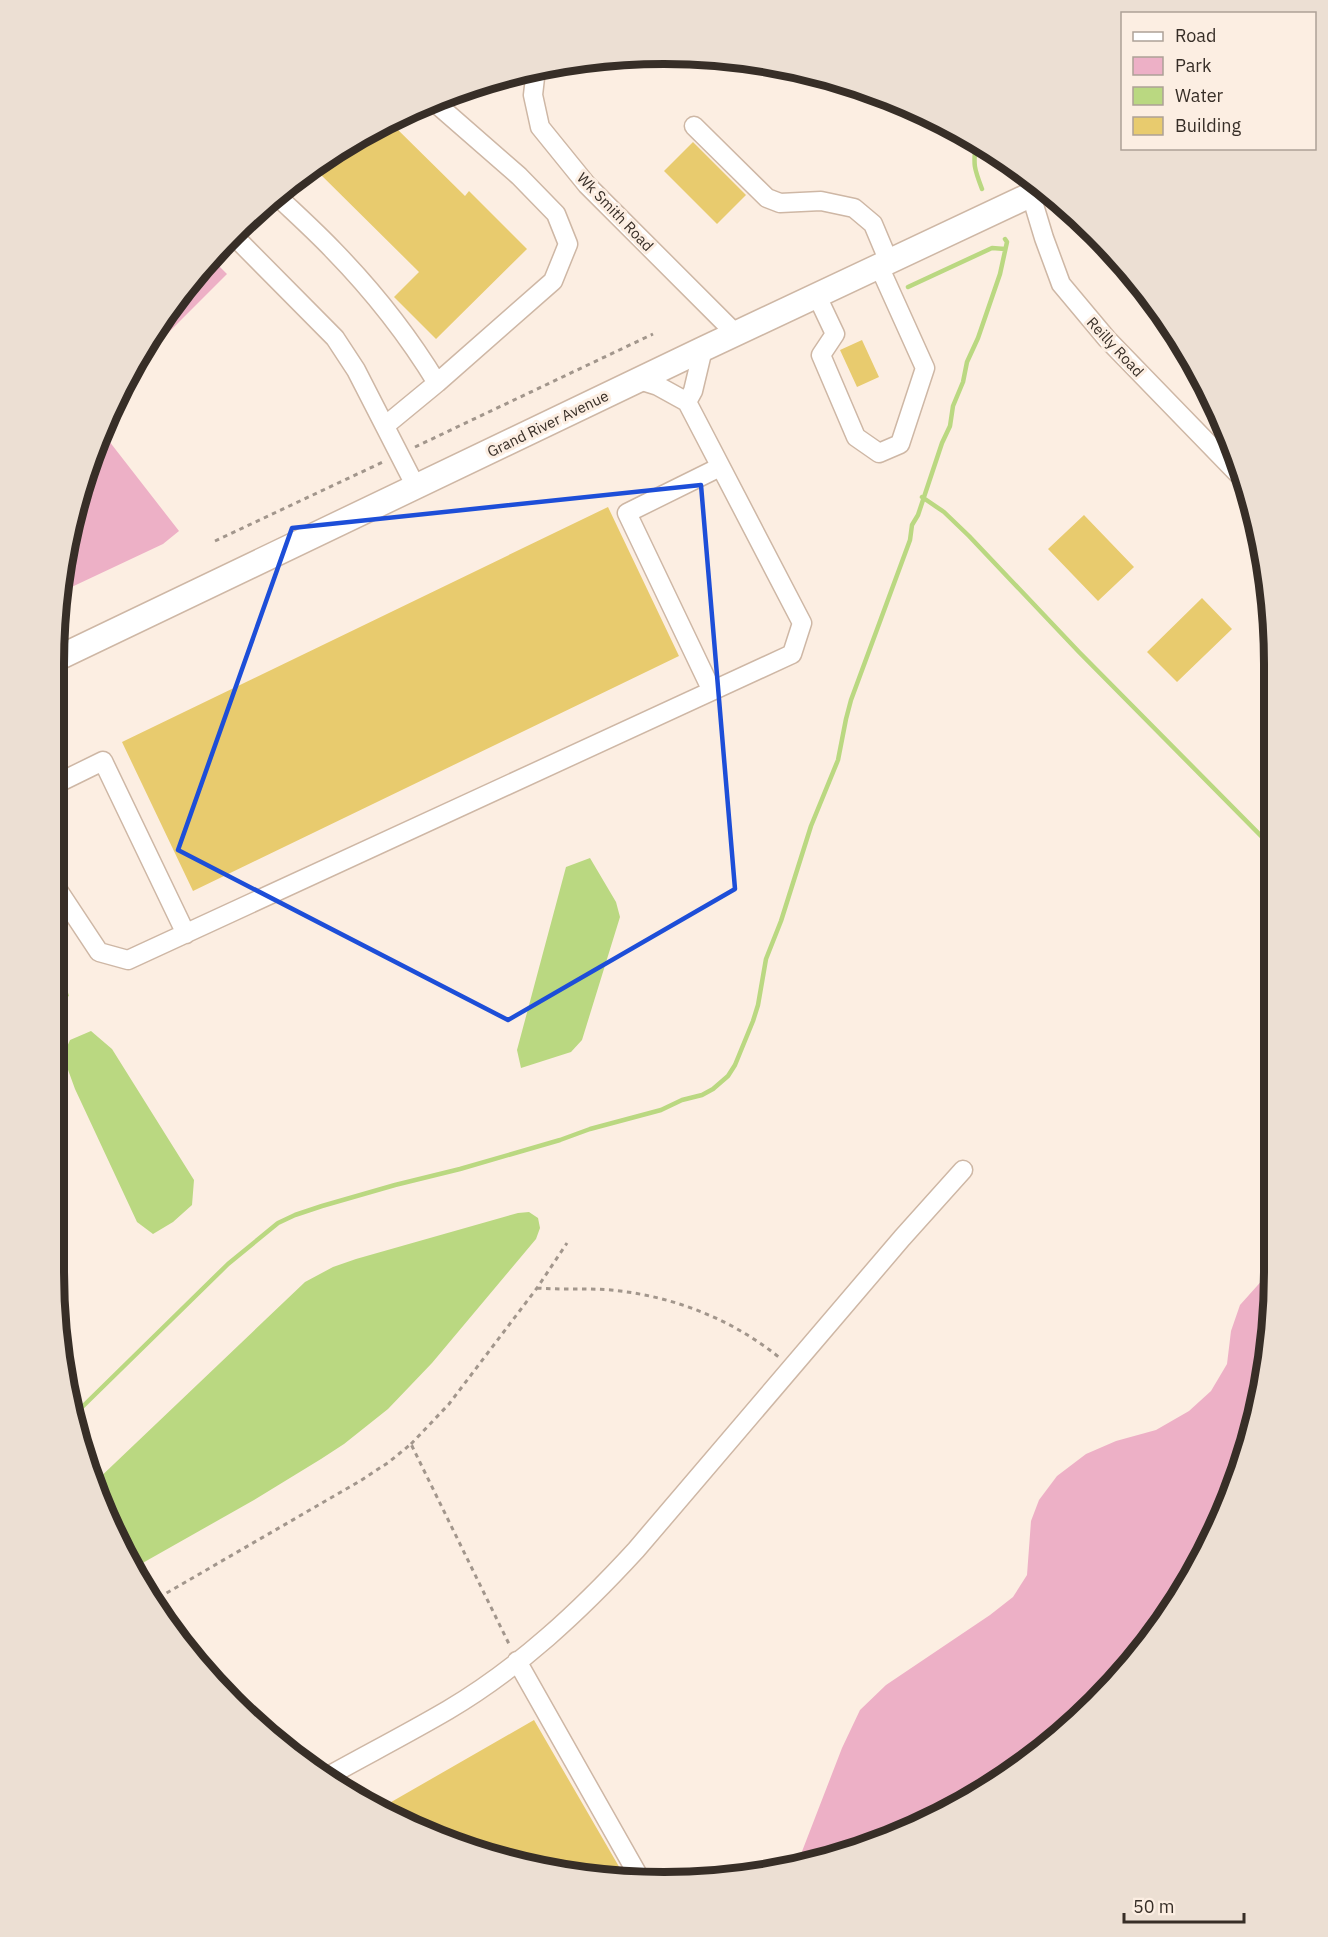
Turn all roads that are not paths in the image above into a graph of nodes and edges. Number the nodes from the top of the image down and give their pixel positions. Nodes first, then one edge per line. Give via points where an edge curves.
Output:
1 (535, 79) edge
2 (441, 108) edge
3 (694, 126) dead end
4 (1035, 193) edge
5 (1037, 195) edge
6 (283, 202) edge
7 (239, 241) edge
8 (884, 264) junction
9 (817, 296) junction
10 (736, 334) junction
11 (703, 349) junction
12 (639, 380) junction
13 (437, 383) junction
14 (687, 402) junction
15 (386, 425) junction
16 (1230, 466) edge
17 (720, 467) junction
18 (416, 487) junction
19 (64, 655) edge
20 (712, 691) junction
21 (64, 779) edge
22 (64, 899) edge
23 (186, 934) junction
24 (963, 1170) dead end
25 (517, 1661) junction
26 (334, 1773) edge
27 (636, 1871) edge

1 - 10 street, Wk Smith Road via 533,95 540,127 587,185
2 - 13 street via 556,214 568,244 553,281
3 - 8 street via 767,198 780,203 821,201 854,208 873,224
4 - 8 main road, Grand River Avenue
5 - 16 street, Reilly Road via 1044,238 1061,284 1107,339
6 - 13 street via 335,252 417,351
7 - 15 street via 335,338
8 - 9 main road, Grand River Avenue
8 - 9 street via 925,368 900,444 879,453 856,437 821,355 835,334
9 - 10 main road, Grand River Avenue
10 - 11 main road, Grand River Avenue
11 - 12 main road, Grand River Avenue
11 - 14 street
12 - 14 street
12 - 18 main road, Grand River Avenue
13 - 15 street
14 - 17 street
15 - 18 street
17 - 20 street via 802,623 792,654
17 - 20 street via 627,513
18 - 19 main road, Grand River Avenue
20 - 23 street
21 - 23 street via 103,761
22 - 23 street via 99,952 128,960
24 - 25 street via 636,1551 596,1594
25 - 26 street via 449,1709
25 - 27 street

